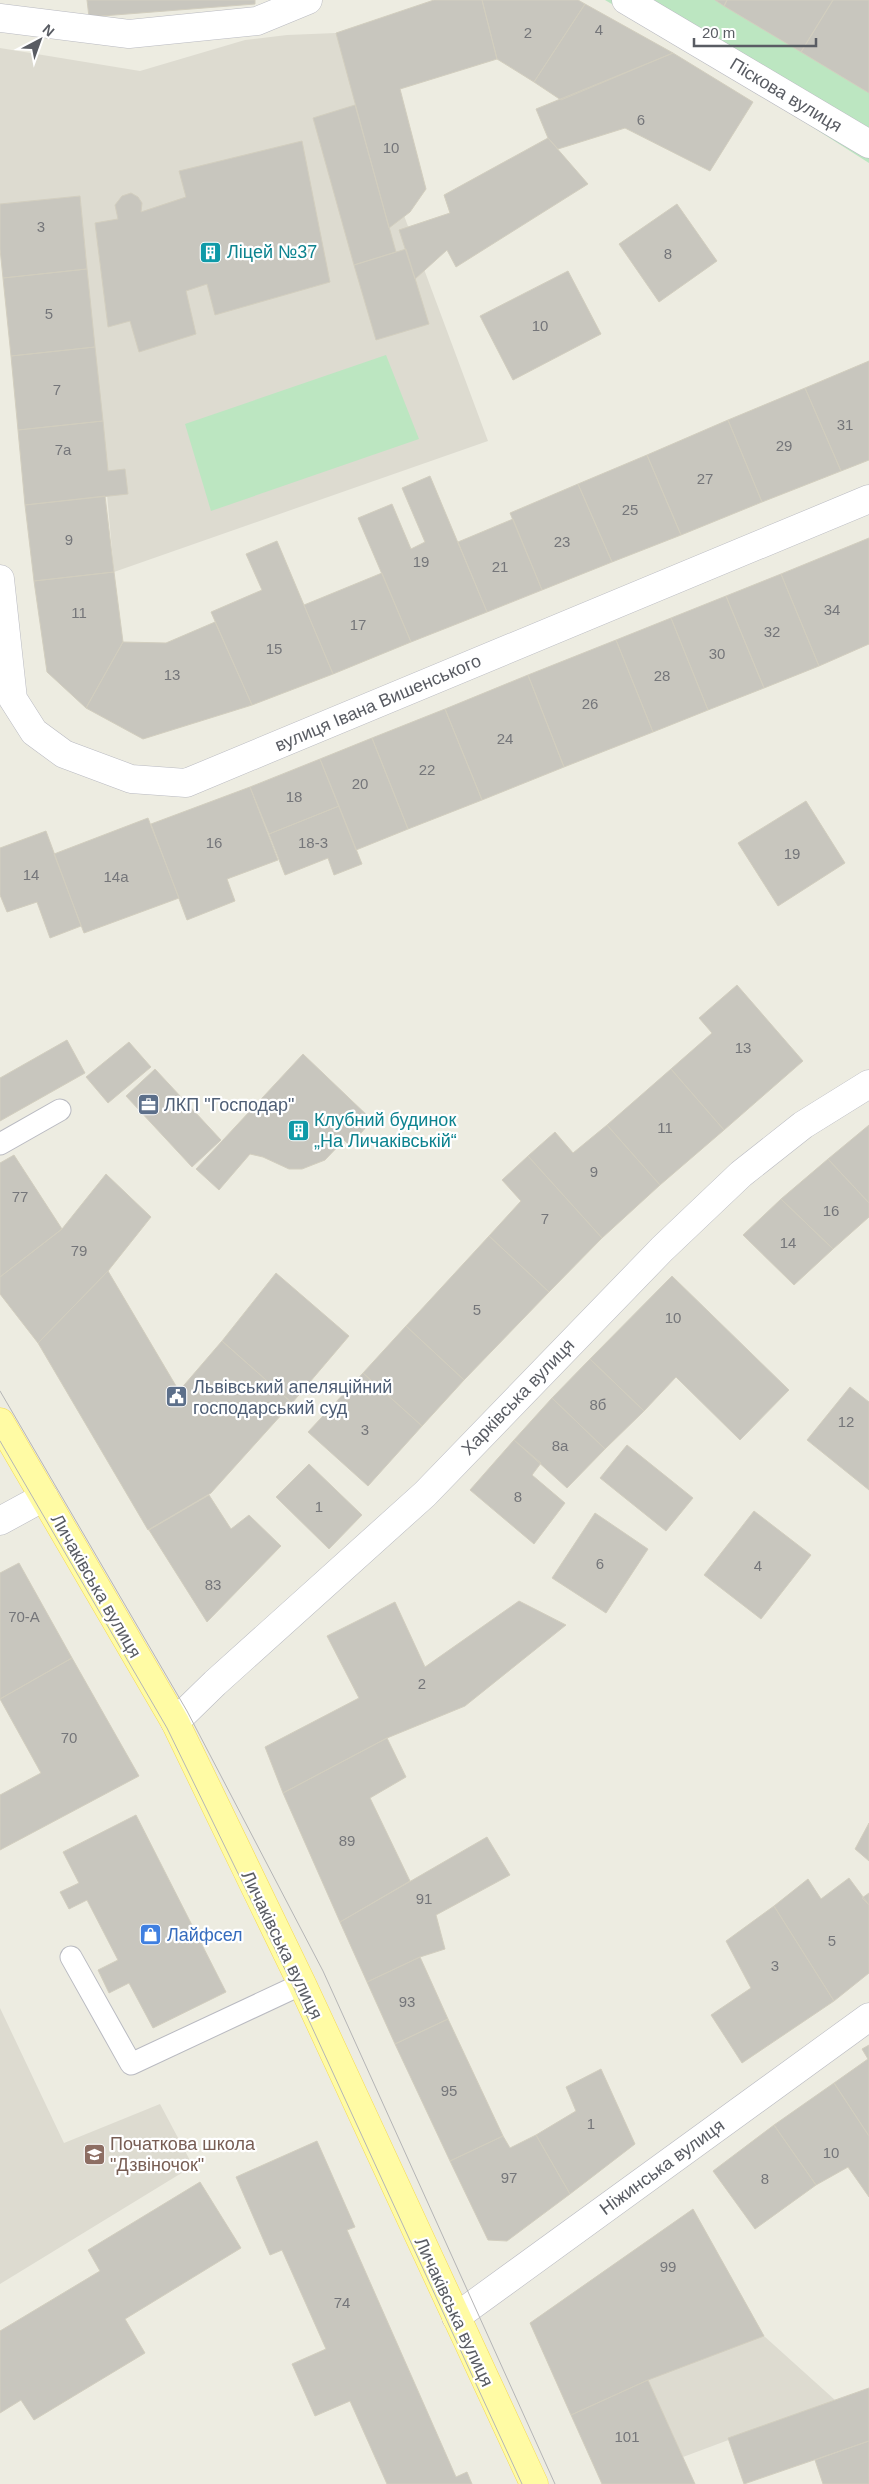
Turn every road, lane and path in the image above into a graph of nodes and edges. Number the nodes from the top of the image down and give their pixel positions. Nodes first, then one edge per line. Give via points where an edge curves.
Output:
1 (308, 0) edge
2 (626, 0) edge
3 (0, 18) edge
4 (869, 144) edge
5 (869, 499) edge
6 (0, 579) edge
7 (869, 1084) edge
8 (60, 1110) dead end
9 (0, 1144) edge
10 (0, 1422) edge
11 (44, 1497) junction
12 (0, 1521) edge
13 (175, 1722) junction
14 (71, 1957) dead end
15 (302, 1984) junction
16 (869, 2017) edge
17 (456, 2316) junction
18 (534, 2484) edge

1 - 3 street via 257,22 130,34
2 - 4 street, Піскова вулиця
5 - 6 street, вулиця Івана Вишенського via 186,783 131,779 64,754 34,732 13,699
7 - 13 street, Харківська вулиця via 803,1125 741,1174 662,1249 425,1494
8 - 9 lane
10 - 11 main road, Личаківська вулиця
11 - 12 street
11 - 13 main road, Личаківська вулиця
13 - 15 main road, Личаківська вулиця
14 - 15 lane via 131,2064
15 - 17 main road, Личаківська вулиця
16 - 17 street, Ніжинська вулиця
17 - 18 main road, Личаківська вулиця

